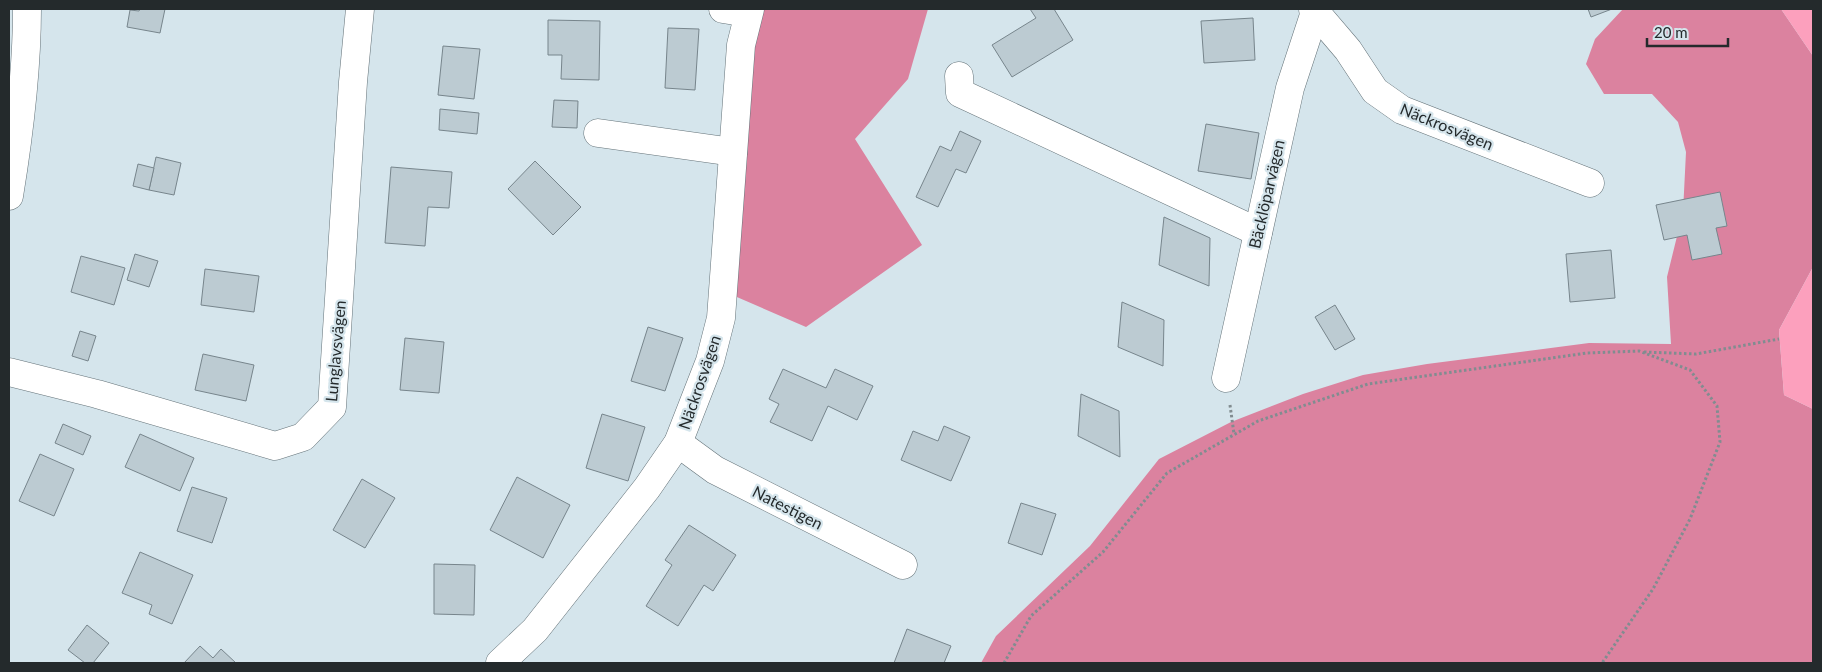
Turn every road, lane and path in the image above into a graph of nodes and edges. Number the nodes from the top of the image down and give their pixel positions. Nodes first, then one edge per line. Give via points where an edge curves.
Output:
1 (28, 9) edge
2 (360, 9) edge
3 (741, 10) edge
4 (1314, 11) edge
5 (959, 76) dead end
6 (598, 134) dead end
7 (733, 152) junction
8 (1590, 183) dead end
9 (9, 196) edge
10 (1258, 232) junction
11 (1779, 339) dead end
12 (1639, 351) junction
13 (9, 372) edge
14 (1226, 378) dead end
15 (678, 443) junction
16 (903, 565) dead end
17 (500, 663) edge
18 (1004, 663) edge
19 (1602, 663) edge

1 - 9 street via 18,145
2 - 13 street, Lunglavsvägen via 332,407 303,436 275,446
3 - 7 street, Näckrosvägen
4 - 8 street, Näckrosvägen via 1348,50 1375,91 1402,110
4 - 10 street, Bäcklöparvägen via 1290,88
5 - 10 street via 960,93
6 - 7 street
7 - 15 street, Näckrosvägen via 720,318 710,361
10 - 14 street, Bäcklöparvägen
11 - 12 path via 1696,354
12 - 18 path via 1587,353 1368,384 1258,421 1167,472 1103,552 1031,616
12 - 19 path via 1690,370 1717,406 1720,442 1690,519 1657,580
15 - 16 street, Natestigen via 715,470
15 - 17 street, Näckrosvägen via 647,488 535,630

